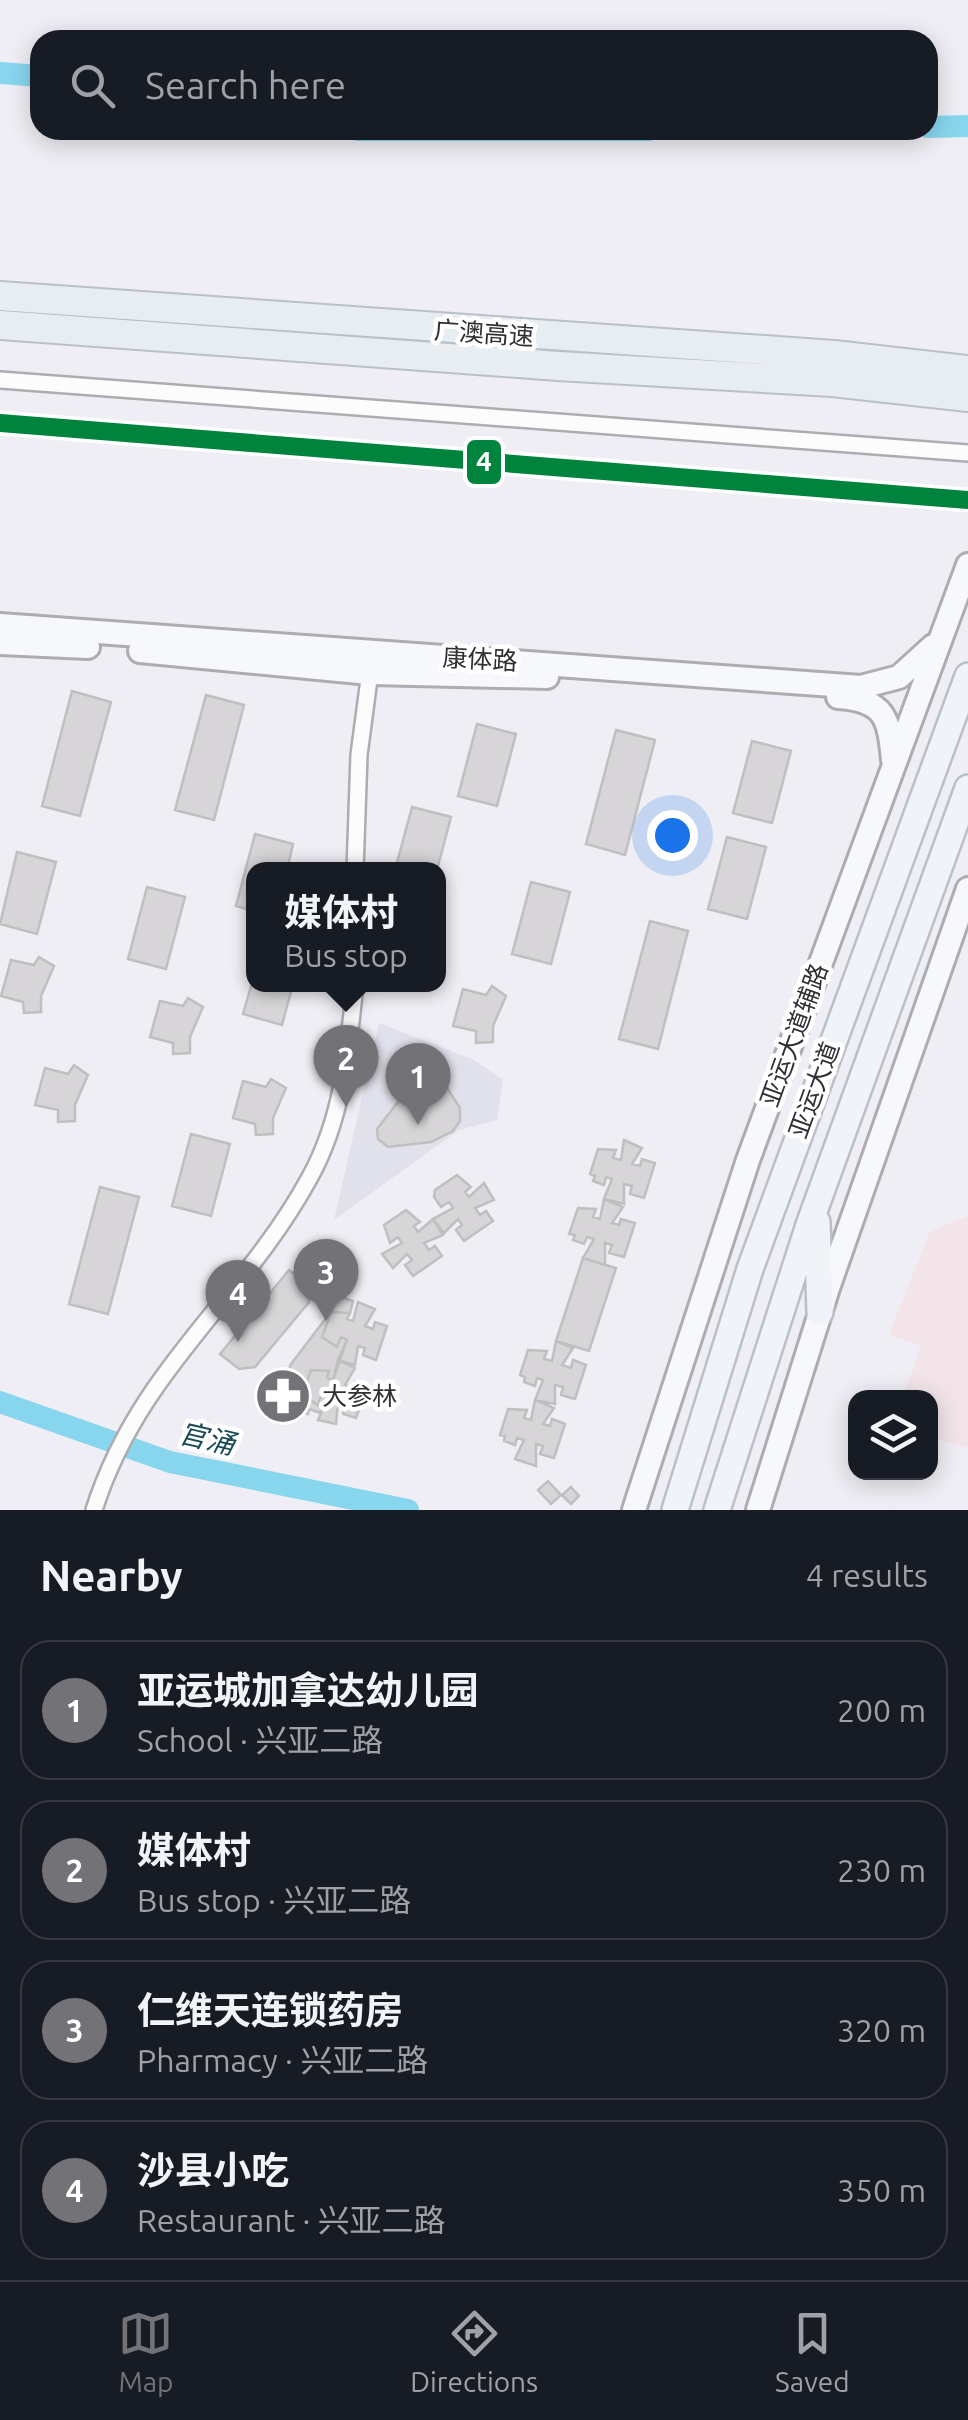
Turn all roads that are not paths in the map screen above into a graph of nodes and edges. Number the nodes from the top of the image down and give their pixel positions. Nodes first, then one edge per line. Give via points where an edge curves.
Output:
1 (0, 296) edge
2 (0, 325) edge
3 (968, 370) edge
4 (0, 380) edge
5 (968, 397) edge
6 (968, 453) edge
7 (968, 565) edge
8 (0, 625) edge
9 (942, 636) junction
10 (0, 643) edge
11 (371, 663) junction
12 (968, 676) edge
13 (893, 769) junction
14 (968, 788) edge
15 (355, 862) edge
16 (968, 890) edge
17 (353, 992) edge
18 (816, 1203) junction
19 (820, 1312) junction
20 (687, 1472) junction
21 (725, 1483) junction
22 (94, 1510) edge
23 (634, 1510) edge
24 (676, 1510) edge
25 (717, 1510) edge
26 (758, 1510) edge

1 - 3 highway, 广澳高速
2 - 5 highway, 广澳高速
4 - 6 street
7 - 9 street, 亚运大道辅路
8 - 11 street, 康体路
9 - 11 street, 康体路 via 899,677 860,687 566,663
9 - 13 street, 亚运大道辅路
10 - 11 street, 康体路
11 - 13 street, 康体路 via 857,698 873,703 887,722
11 - 15 street
12 - 20 main road, 亚运大道 via 756,1252
13 - 23 street, 亚运大道辅路 via 748,1160
14 - 18 main road, 亚运大道
16 - 19 street
17 - 22 street via 341,1100 311,1176 134,1417
18 - 19 main road
18 - 21 main road, 亚运大道
19 - 26 street
20 - 21 main road
20 - 24 main road, 亚运大道
21 - 25 main road, 亚运大道

